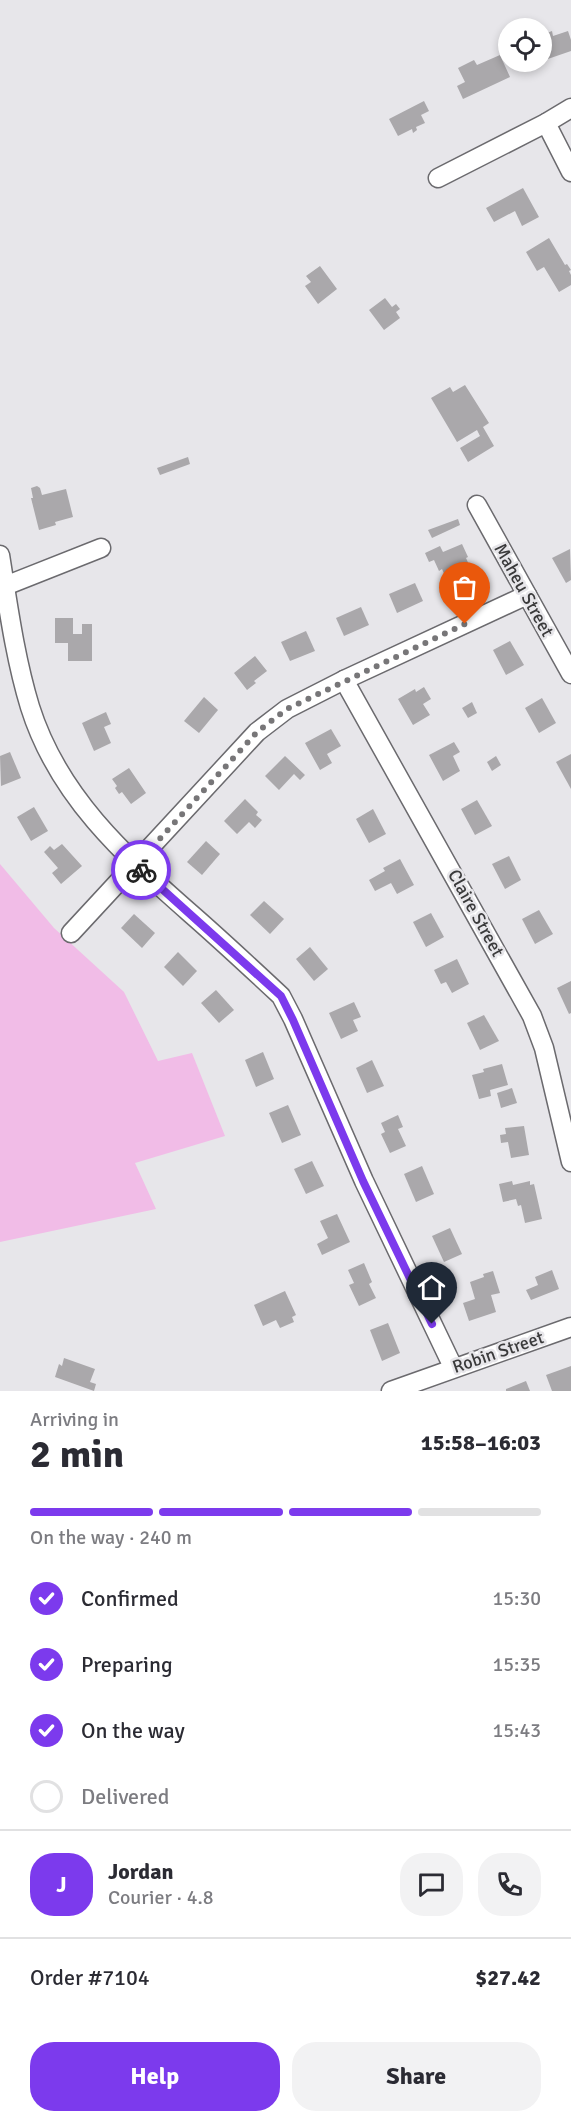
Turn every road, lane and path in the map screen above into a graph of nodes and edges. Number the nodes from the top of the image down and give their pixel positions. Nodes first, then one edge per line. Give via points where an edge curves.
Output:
1 (571, 108) edge
2 (546, 123) junction
3 (571, 172) edge
4 (438, 178) dead end
5 (477, 505) dead end
6 (101, 548) dead end
7 (0, 555) edge
8 (3, 587) edge
9 (527, 595) junction
10 (571, 674) edge
11 (344, 680) junction
12 (136, 865) junction
13 (71, 933) dead end
14 (571, 1162) edge
15 (571, 1327) edge
16 (453, 1367) junction
17 (391, 1391) edge

1 - 2 street
2 - 3 street
2 - 4 street
5 - 9 street, Maheu Street
6 - 8 street
7 - 8 street
8 - 12 street via 30,708 40,733 82,806
9 - 10 street, Maheu Street
9 - 11 street
11 - 12 street via 287,709 257,732
11 - 14 street, Claire Street via 531,1016 544,1048
12 - 13 street
12 - 16 street via 281,996 363,1181
15 - 16 street, Robin Street
16 - 17 street, Robin Street

